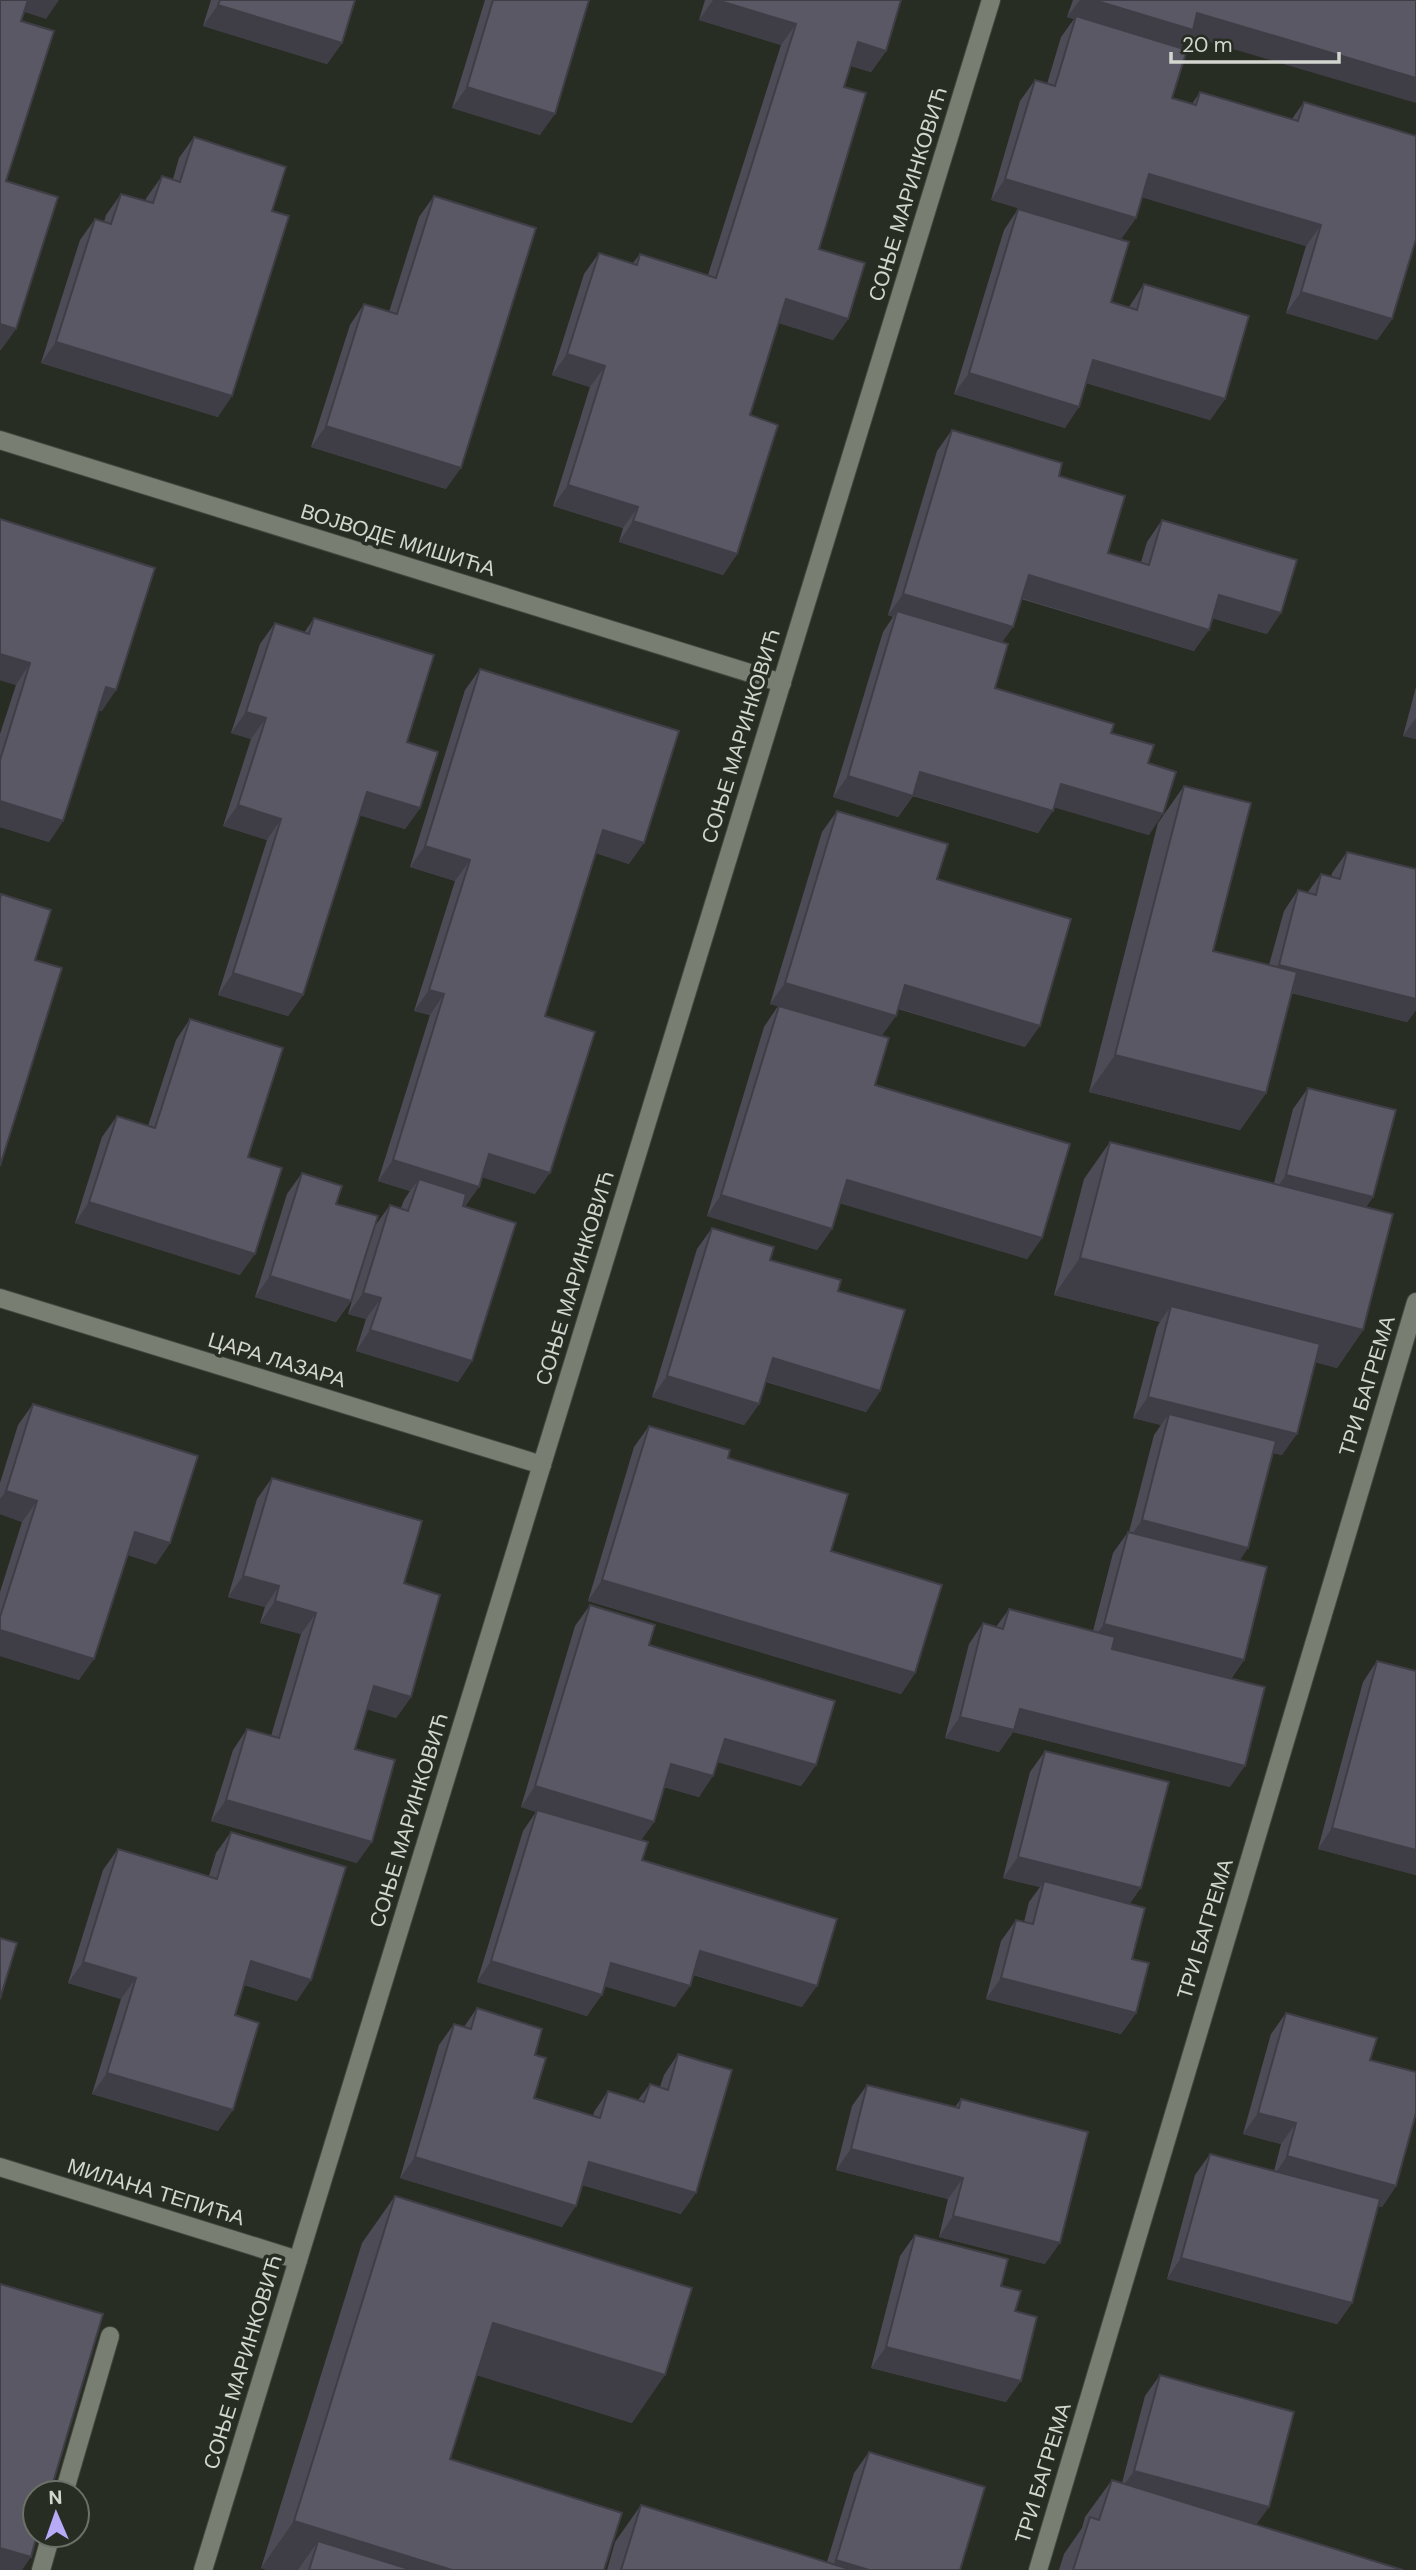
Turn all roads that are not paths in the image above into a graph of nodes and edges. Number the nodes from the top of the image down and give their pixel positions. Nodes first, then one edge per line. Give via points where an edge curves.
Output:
1 (991, 0) edge
2 (0, 440) edge
3 (782, 683) junction
4 (0, 1298) edge
5 (1416, 1302) edge
6 (541, 1465) junction
7 (0, 2167) edge
8 (298, 2260) junction
9 (110, 2336) dead end
10 (68, 2479) edge
11 (47, 2549) edge
12 (41, 2570) edge
13 (203, 2570) edge
14 (1038, 2570) edge

1 - 3 street, СОЊЕ МАРИНКОВИЋ
2 - 3 street, ВОЈВОДЕ МИШИЋА
3 - 6 street, СОЊЕ МАРИНКОВИЋ
4 - 6 street, ЦАРА ЛАЗАРА
5 - 14 street, ТРИ БАГРЕМА
6 - 8 street, СОЊЕ МАРИНКОВИЋ
7 - 8 street, МИЛАНА ТЕПИЋА
8 - 13 street, СОЊЕ МАРИНКОВИЋ
9 - 10 street
11 - 12 street

